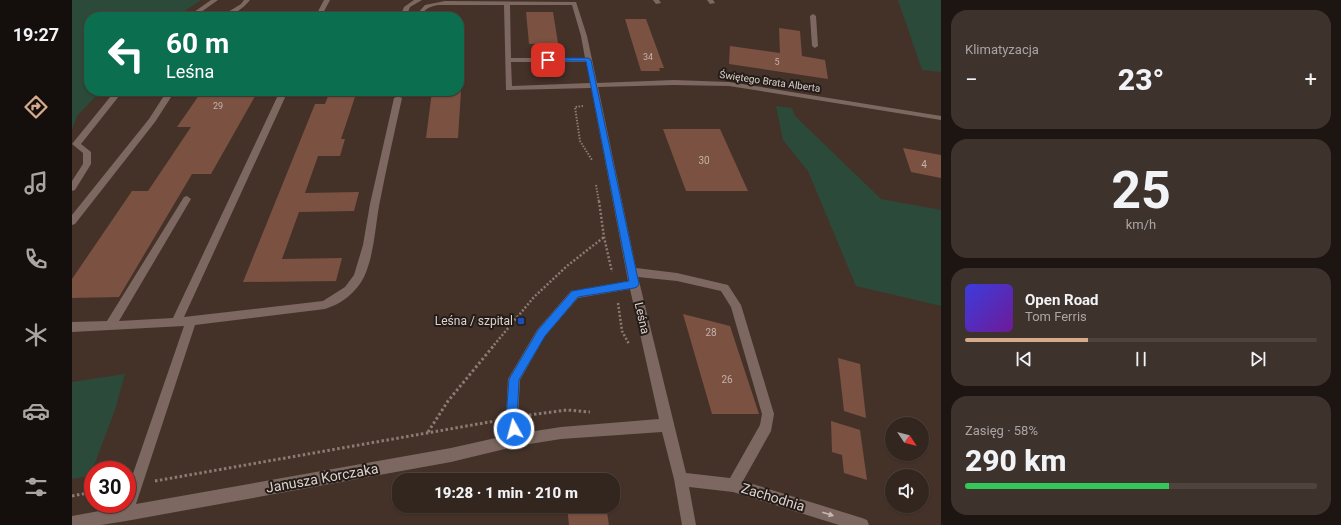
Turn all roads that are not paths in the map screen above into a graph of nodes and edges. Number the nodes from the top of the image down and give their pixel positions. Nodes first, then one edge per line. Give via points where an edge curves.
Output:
1 (215, 0) edge
2 (247, 0) edge
3 (326, 0) edge
4 (419, 0) edge
5 (507, 3) junction
6 (197, 12) edge
7 (231, 12) edge
8 (320, 12) edge
9 (404, 12) edge
10 (420, 12) edge
11 (813, 16) dead end
12 (815, 46) dead end
13 (508, 60) junction
14 (588, 60) junction
15 (594, 86) junction
16 (115, 96) edge
17 (168, 96) edge
18 (282, 96) edge
19 (398, 98) dead end
20 (941, 118) edge
21 (72, 188) edge
22 (187, 199) dead end
23 (72, 222) edge
24 (632, 272) junction
25 (634, 284) junction
26 (177, 321) junction
27 (191, 321) junction
28 (110, 326) junction
29 (72, 327) edge
30 (667, 425) junction
31 (517, 440) junction
32 (682, 479) junction
33 (733, 485) junction
34 (126, 514) junction
35 (72, 523) edge
36 (689, 525) edge
37 (862, 525) edge

1 - 6 street
2 - 7 street
3 - 8 street
4 - 9 street via 408,5
5 - 10 street via 445,3 425,6
5 - 13 street
5 - 14 street, Leśna via 574,3
11 - 12 street
13 - 14 street
13 - 15 street via 509,88
14 - 15 street, Leśna
15 - 20 street, Świętego Brata Alberta via 729,84
15 - 24 street, Leśna
16 - 21 street via 76,144 87,152 87,164
17 - 23 street
18 - 26 street
19 - 27 street via 368,245 359,276 349,290 325,305
22 - 28 street
24 - 25 street, Leśna
24 - 33 street via 677,277 724,288 736,305 768,414 766,427
25 - 30 street, Leśna
25 - 31 street via 575,294 541,333 514,379 512,418
26 - 27 street
26 - 28 street
27 - 34 street
28 - 29 street
30 - 31 street, Janusza Korczaka via 561,433
30 - 32 street, Leśna
31 - 34 street, Janusza Korczaka via 451,455
32 - 33 street, Zachodnia
32 - 36 street, Leśna
33 -> 37 street, Zachodnia
34 - 35 street, Janusza Korczaka

